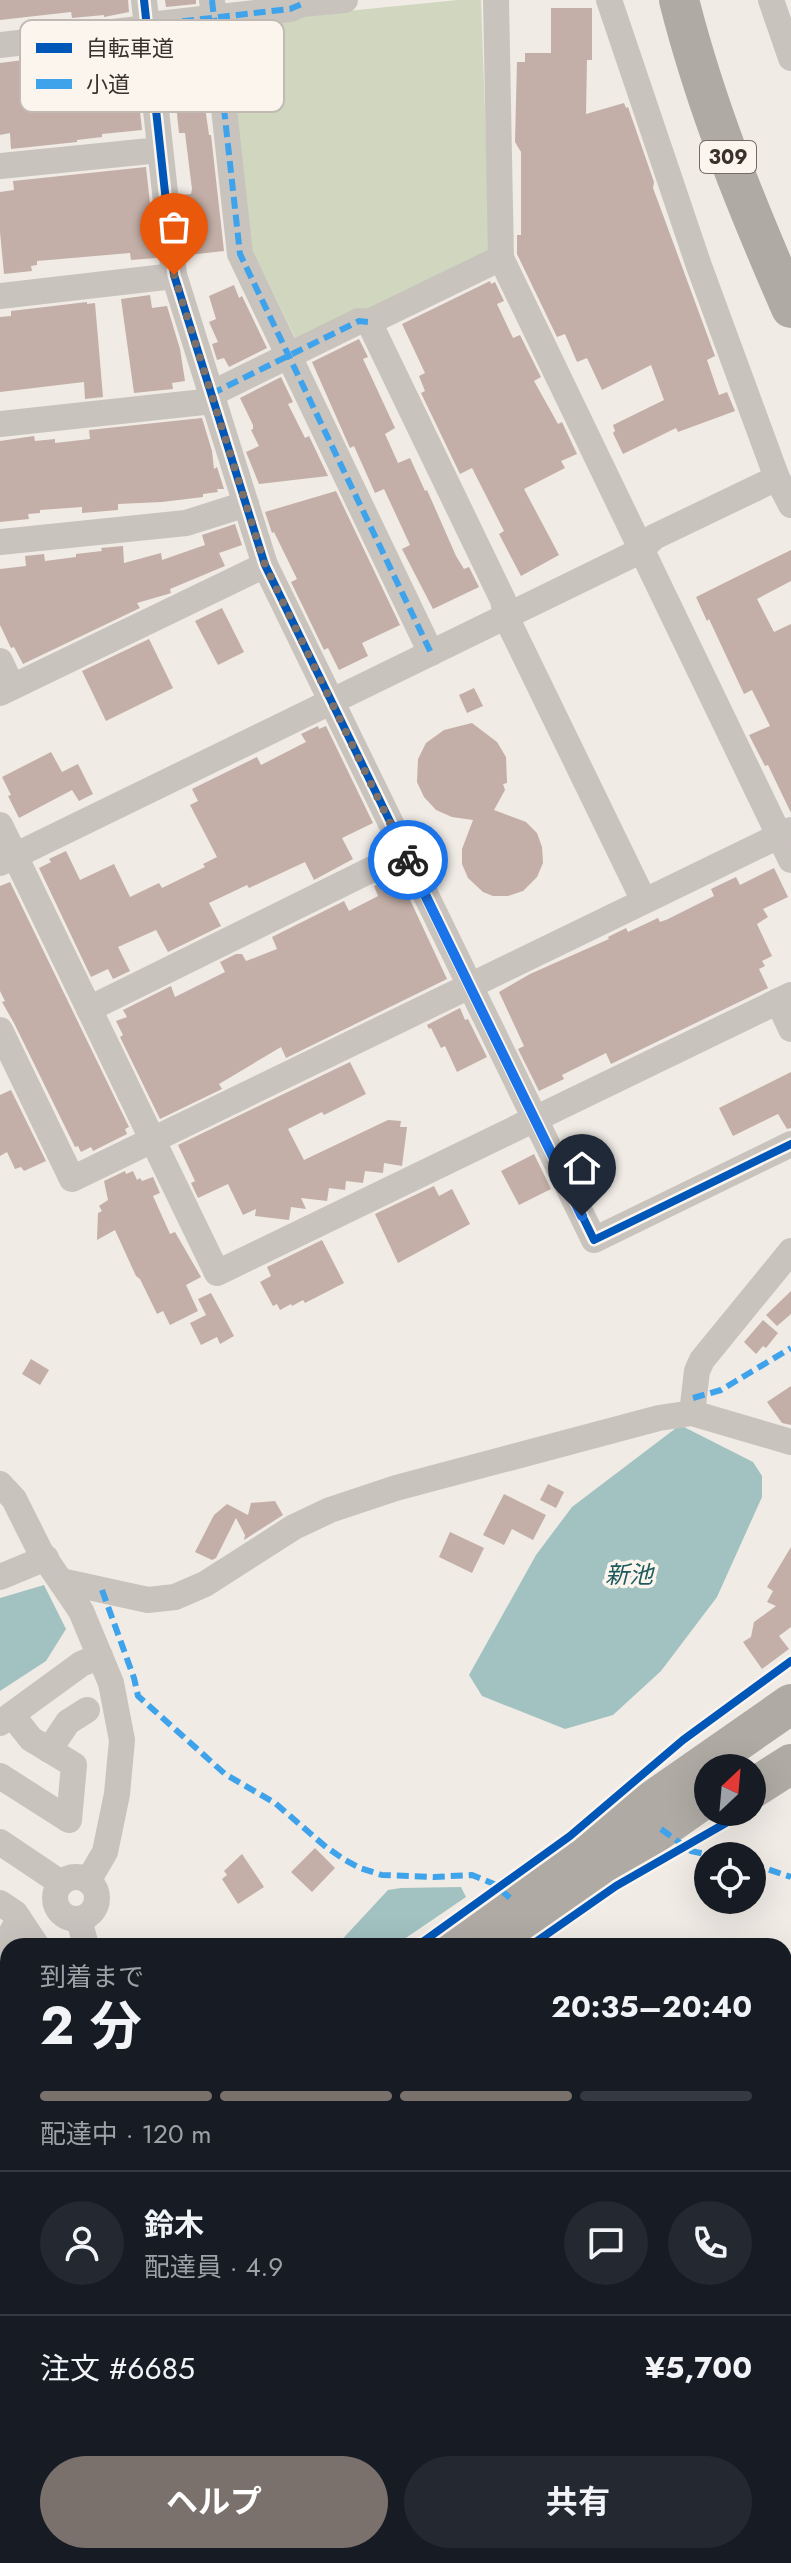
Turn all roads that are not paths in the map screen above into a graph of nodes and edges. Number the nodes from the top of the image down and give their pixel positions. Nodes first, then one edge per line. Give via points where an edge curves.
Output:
1 (144, 0) edge
2 (345, 0) edge
3 (496, 0) edge
4 (609, 0) edge
5 (679, 0) edge
6 (704, 0) edge
7 (771, 0) edge
8 (302, 2) edge
9 (213, 9) edge
10 (146, 20) edge
11 (173, 20) edge
12 (788, 42) edge
13 (20, 43) edge
14 (0, 45) edge
15 (156, 112) edge
16 (224, 112) edge
17 (160, 150) junction
18 (0, 166) edge
19 (791, 246) edge
20 (501, 258) junction
21 (174, 276) junction
22 (0, 296) edge
23 (791, 308) edge
24 (369, 322) junction
25 (289, 356) junction
26 (212, 397) junction
27 (0, 424) edge
28 (777, 478) junction
29 (246, 504) junction
30 (791, 505) edge
31 (0, 542) edge
32 (640, 551) junction
33 (265, 565) junction
34 (506, 617) junction
35 (431, 653) junction
36 (0, 661) edge
37 (6, 690) edge
38 (332, 702) junction
39 (0, 825) edge
40 (785, 833) edge
41 (405, 853) junction
42 (8, 859) edge
43 (791, 860) edge
44 (644, 901) junction
45 (469, 986) junction
46 (784, 998) edge
47 (89, 1009) junction
48 (791, 1029) edge
49 (0, 1030) edge
50 (9, 1074) edge
51 (534, 1119) junction
52 (153, 1140) junction
53 (791, 1144) edge
54 (791, 1251) edge
55 (692, 1413) junction
56 (791, 1442) edge
57 (0, 1484) edge
58 (46, 1558) junction
59 (0, 1577) edge
60 (61, 1581) junction
61 (100, 1656) junction
62 (791, 1676) edge
63 (791, 1704) edge
64 (87, 1710) dead end
65 (6, 1719) edge
66 (791, 1738) edge
67 (49, 1750) junction
68 (766, 1755) edge
69 (791, 1764) edge
70 (0, 1776) edge
71 (766, 1780) edge
72 (694, 1806) edge
73 (694, 1818) edge
74 (661, 1829) junction
75 (598, 1839) junction
76 (3, 1851) edge
77 (88, 1881) junction
78 (61, 1883) junction
79 (9, 1911) edge
80 (79, 1919) junction
81 (7, 1938) edge
82 (31, 1938) edge
83 (84, 1938) edge
84 (456, 1938) edge
85 (505, 1938) edge

1 - 10 street
2 - 8 street
3 - 20 street
4 - 28 street
5 - 23 highway, 309 via 723,144
6 - 19 highway, 309 via 758,165
7 - 12 street
8 - 9 street via 290,9
9 - 11 street
13 - 14 street
15 - 17 street
16 - 25 street via 240,254
17 - 18 street
17 - 21 street
20 - 24 street
20 - 32 street
21 - 22 street
21 - 26 street
24 - 25 street via 359,321
24 - 34 street via 503,600
25 - 26 street
25 - 35 street
26 - 27 street
26 - 29 street
28 - 30 street
28 - 32 street via 654,537
29 - 31 street via 186,523
29 - 33 street
32 - 34 street
32 - 40 street
33 - 37 street
33 - 38 street
34 - 35 street
34 - 44 street
35 - 38 street
36 - 37 street
38 - 41 street
38 - 42 street
39 - 42 street
40 - 43 street
40 - 44 street
41 - 45 street
41 - 47 street
42 - 47 street
44 - 45 street
45 - 51 street
45 - 52 street
46 - 48 street
46 - 51 street
47 - 52 street
49 - 50 street
50 - 52 street via 72,1179
51 - 52 street via 217,1273
51 - 53 street via 594,1240
54 - 55 street via 702,1360
55 - 56 street
55 - 60 street via 330,1510 175,1597 148,1600
57 - 58 street
58 - 59 street
58 - 60 street
60 - 61 street
61 - 65 street
61 - 77 street via 122,1740 105,1852
62 - 75 highway via 687,1755
63 - 75 highway
64 - 67 street via 68,1722
65 - 67 street
66 - 68 highway
67 - 70 street via 74,1765 69,1820
69 - 71 highway
72 - 74 highway
73 - 74 highway
74 - 85 highway
75 - 84 highway
76 - 78 street
77 - 78 street via 71,1877
77 - 80 street via 96,1893 95,1906
78 - 80 street via 57,1907 66,1917
79 - 81 street
79 - 82 street
80 - 83 street

